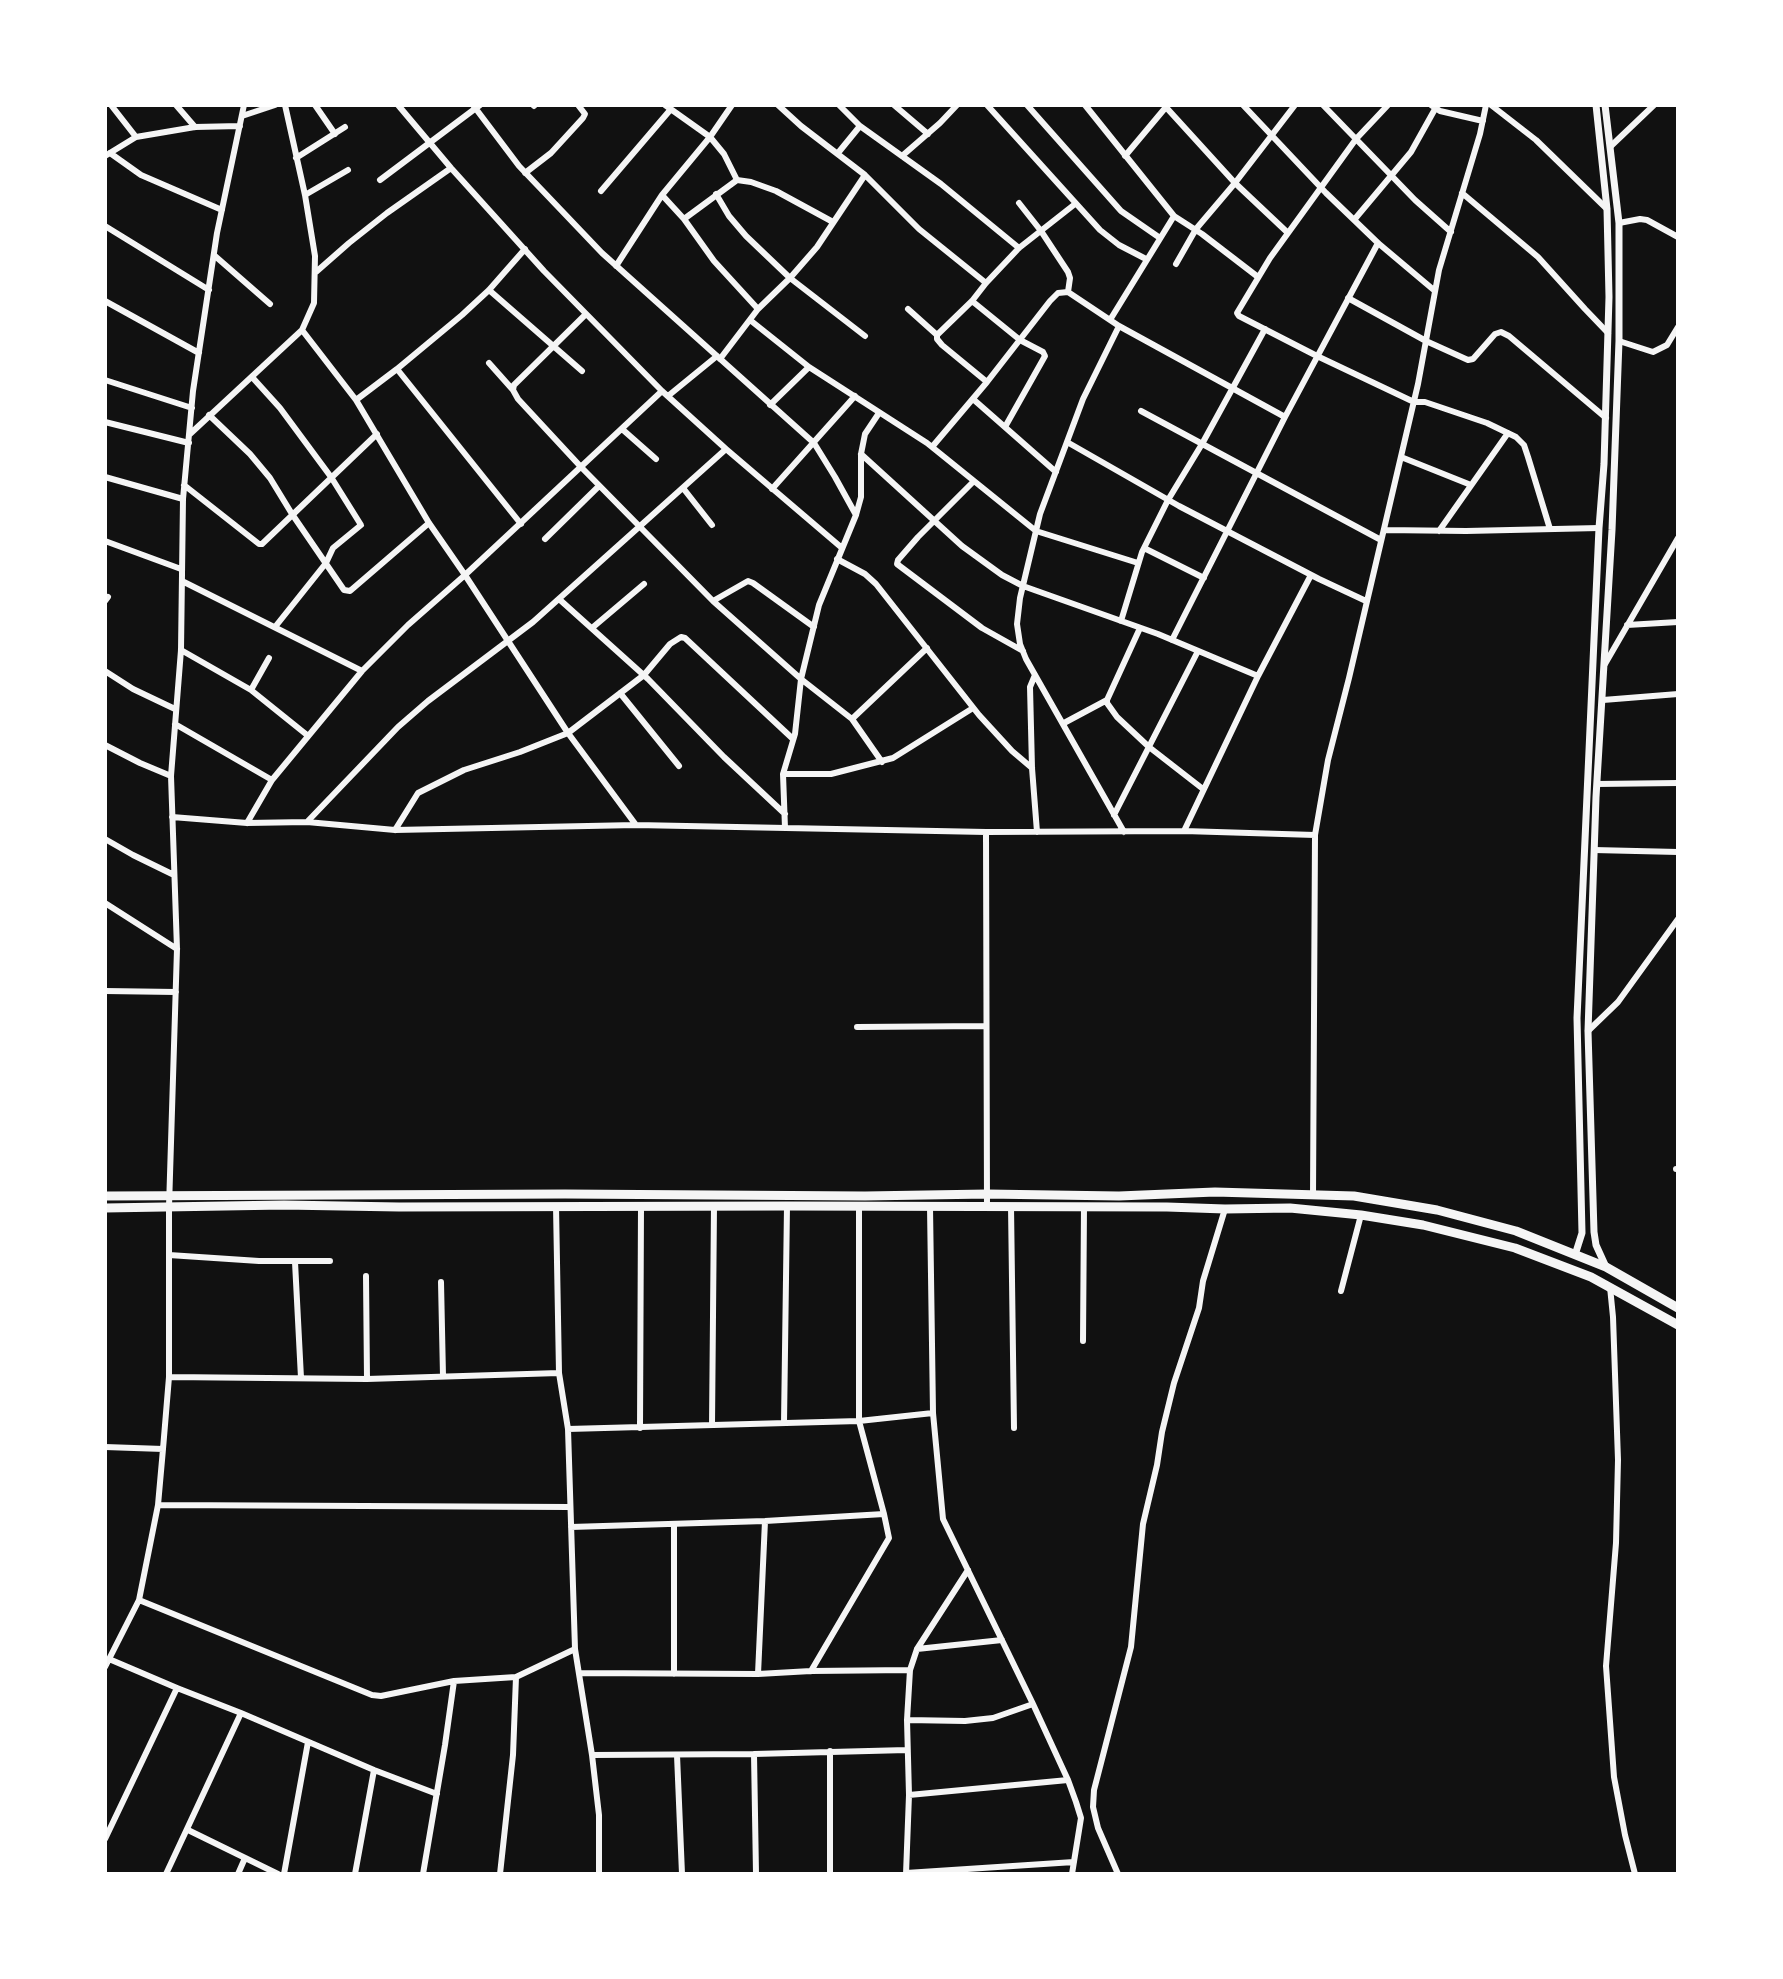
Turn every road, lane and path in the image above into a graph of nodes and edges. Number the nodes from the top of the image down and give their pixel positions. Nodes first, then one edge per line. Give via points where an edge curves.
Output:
1 (111, 105) edge
2 (176, 105) edge
3 (244, 105) edge
4 (275, 105) edge
5 (285, 105) edge
6 (315, 105) edge
7 (398, 105) edge
8 (578, 105) edge
9 (732, 105) edge
10 (778, 105) edge
11 (839, 105) edge
12 (894, 105) edge
13 (957, 105) edge
14 (987, 105) edge
15 (1027, 105) edge
16 (1085, 105) edge
17 (1243, 105) edge
18 (1295, 105) edge
19 (1323, 105) edge
20 (1388, 105) edge
21 (1486, 105) edge
22 (1491, 105) edge
23 (1596, 105) edge
24 (1605, 105) edge
25 (1654, 105) edge
26 (476, 106) edge
27 (1165, 106) edge
28 (668, 107) edge
29 (1433, 107) edge
30 (242, 116) junction
31 (1482, 121) junction
32 (240, 125) junction
33 (860, 126) junction
34 (195, 127) junction
35 (345, 127) dead end
36 (335, 134) junction
37 (928, 134) junction
38 (1271, 135) junction
39 (136, 137) junction
40 (710, 137) junction
41 (1356, 139) junction
42 (430, 142) junction
43 (1611, 146) junction
44 (838, 153) junction
45 (107, 155) edge
46 (902, 156) junction
47 (1125, 156) junction
48 (296, 158) junction
49 (451, 168) junction
50 (348, 170) dead end
51 (526, 173) junction
52 (865, 175) junction
53 (1392, 176) junction
54 (380, 180) dead end
55 (737, 180) junction
56 (1235, 183) junction
57 (1321, 188) junction
58 (601, 191) dead end
59 (1462, 193) junction
60 (716, 194) junction
61 (304, 195) junction
62 (662, 195) junction
63 (1019, 203) dead end
64 (1075, 204) junction
65 (1607, 209) junction
66 (222, 210) junction
67 (1174, 216) junction
68 (684, 219) junction
69 (1354, 220) junction
70 (833, 222) junction
71 (1619, 223) junction
72 (105, 226) edge
73 (1195, 229) junction
74 (1041, 231) junction
75 (1451, 232) junction
76 (1288, 233) junction
77 (1678, 237) edge
78 (1160, 238) junction
79 (1378, 243) junction
80 (1019, 247) junction
81 (524, 249) junction
82 (215, 256) junction
83 (1146, 260) junction
84 (1176, 264) dead end
85 (616, 266) junction
86 (316, 272) junction
87 (1258, 277) junction
88 (790, 278) junction
89 (986, 283) junction
90 (209, 290) junction
91 (489, 290) junction
92 (1435, 291) junction
93 (1068, 292) junction
94 (1348, 298) junction
95 (105, 301) edge
96 (972, 301) junction
97 (270, 304) dead end
98 (758, 309) junction
99 (908, 309) dead end
100 (586, 314) junction
101 (750, 320) junction
102 (1110, 320) junction
103 (1119, 326) junction
104 (1678, 327) edge
105 (1265, 329) junction
106 (302, 330) junction
107 (1608, 333) junction
108 (937, 335) junction
109 (865, 336) dead end
110 (1020, 340) junction
111 (1426, 341) junction
112 (1619, 341) junction
113 (553, 346) junction
114 (199, 353) junction
115 (1317, 356) junction
116 (719, 357) junction
117 (489, 363) dead end
118 (809, 367) junction
119 (397, 369) junction
120 (582, 371) dead end
121 (252, 377) junction
122 (105, 381) edge
123 (987, 382) junction
124 (1232, 388) junction
125 (513, 390) junction
126 (665, 394) junction
127 (855, 396) junction
128 (973, 399) junction
129 (355, 400) junction
130 (1414, 402) junction
131 (770, 405) junction
132 (192, 408) junction
133 (1141, 411) dead end
134 (879, 413) junction
135 (209, 415) junction
136 (1285, 417) junction
137 (1606, 418) junction
138 (105, 422) edge
139 (1005, 427) junction
140 (622, 429) junction
141 (1508, 433) junction
142 (190, 434) junction
143 (377, 434) junction
144 (1067, 442) junction
145 (189, 443) junction
146 (814, 443) junction
147 (1202, 444) junction
148 (932, 447) junction
149 (726, 449) junction
150 (861, 454) junction
151 (1401, 457) junction
152 (656, 459) dead end
153 (581, 467) junction
154 (1056, 472) junction
155 (1257, 473) junction
156 (105, 477) edge
157 (331, 477) junction
158 (974, 481) junction
159 (184, 485) junction
160 (1471, 485) junction
161 (599, 486) junction
162 (683, 488) junction
163 (772, 489) junction
164 (183, 499) junction
165 (1168, 500) junction
166 (292, 514) junction
167 (856, 514) junction
168 (934, 521) junction
169 (429, 523) junction
170 (521, 524) junction
171 (712, 525) dead end
172 (639, 527) junction
173 (1599, 528) junction
174 (1227, 530) junction
175 (1384, 530) junction
176 (1550, 530) junction
177 (1036, 531) junction
178 (1439, 531) junction
179 (1678, 538) edge
180 (545, 539) dead end
181 (1381, 540) junction
182 (105, 541) edge
183 (842, 548) junction
184 (1143, 548) junction
185 (1678, 550) edge
186 (1670, 552) junction
187 (837, 559) junction
188 (326, 563) junction
189 (1138, 563) junction
190 (181, 569) junction
191 (466, 575) junction
192 (1311, 575) junction
193 (1204, 578) junction
194 (182, 581) junction
195 (644, 584) dead end
196 (1023, 586) junction
197 (559, 599) junction
198 (713, 601) junction
199 (1366, 601) junction
200 (1121, 621) junction
201 (1678, 622) edge
202 (1627, 625) junction
203 (275, 627) junction
204 (814, 627) junction
205 (592, 628) junction
206 (1140, 628) junction
207 (1172, 640) junction
208 (508, 641) junction
209 (927, 648) junction
210 (181, 650) junction
211 (1023, 651) junction
212 (1198, 651) junction
213 (269, 658) dead end
214 (1605, 664) junction
215 (105, 671) edge
216 (362, 671) junction
217 (643, 675) junction
218 (1035, 675) junction
219 (1258, 676) junction
220 (801, 679) junction
221 (251, 690) junction
222 (620, 693) junction
223 (1678, 694) edge
224 (1107, 699) junction
225 (1603, 700) junction
226 (973, 708) junction
227 (175, 709) junction
228 (852, 719) junction
229 (1064, 723) junction
230 (175, 724) junction
231 (568, 733) junction
232 (307, 735) junction
233 (793, 739) junction
234 (105, 745) edge
235 (1149, 747) junction
236 (882, 762) junction
237 (679, 766) dead end
238 (1032, 768) junction
239 (783, 774) junction
240 (171, 776) junction
241 (272, 780) junction
242 (1597, 783) junction
243 (1678, 783) edge
244 (1203, 789) junction
245 (785, 814) junction
246 (1114, 815) junction
247 (172, 817) junction
248 (307, 822) junction
249 (247, 823) junction
250 (636, 825) junction
251 (785, 828) junction
252 (394, 830) junction
253 (1184, 831) junction
254 (986, 832) junction
255 (1037, 832) junction
256 (1124, 832) junction
257 (1315, 835) junction
258 (105, 839) edge
259 (1594, 850) junction
260 (1678, 852) edge
261 (174, 875) junction
262 (105, 903) edge
263 (1678, 919) edge
264 (177, 949) junction
265 (105, 991) edge
266 (176, 992) junction
267 (986, 1026) junction
268 (857, 1027) dead end
269 (1588, 1031) junction
270 (987, 1194) junction
271 (105, 1196) edge
272 (170, 1196) junction
273 (1313, 1196) junction
274 (1376, 1199) junction
275 (556, 1206) junction
276 (641, 1206) junction
277 (714, 1206) junction
278 (787, 1206) junction
279 (859, 1206) junction
280 (1011, 1206) junction
281 (1084, 1206) junction
282 (930, 1207) junction
283 (987, 1207) junction
284 (105, 1208) edge
285 (169, 1208) junction
286 (1225, 1209) junction
287 (1361, 1215) junction
288 (1373, 1217) junction
289 (169, 1255) junction
290 (1575, 1255) junction
291 (330, 1261) dead end
292 (295, 1262) junction
293 (1606, 1267) junction
294 (366, 1276) dead end
295 (441, 1282) dead end
296 (1610, 1287) junction
297 (1341, 1291) dead end
298 (1678, 1308) edge
299 (1678, 1325) edge
300 (1083, 1341) dead end
301 (559, 1373) junction
302 (443, 1376) junction
303 (169, 1377) junction
304 (301, 1378) junction
305 (368, 1379) junction
306 (933, 1413) junction
307 (859, 1420) junction
308 (784, 1423) junction
309 (712, 1425) junction
310 (640, 1428) junction
311 (1014, 1428) dead end
312 (568, 1429) junction
313 (105, 1447) edge
314 (163, 1449) junction
315 (158, 1505) junction
316 (569, 1507) junction
317 (884, 1514) junction
318 (765, 1521) junction
319 (674, 1524) junction
320 (571, 1527) junction
321 (968, 1570) junction
322 (139, 1600) junction
323 (1002, 1640) junction
324 (575, 1649) junction
325 (917, 1649) junction
326 (109, 1659) junction
327 (105, 1667) edge
328 (910, 1670) junction
329 (811, 1671) junction
330 (579, 1673) junction
331 (674, 1674) junction
332 (758, 1674) junction
333 (516, 1677) junction
334 (454, 1681) junction
335 (177, 1688) junction
336 (1033, 1704) junction
337 (242, 1713) junction
338 (907, 1720) junction
339 (308, 1742) junction
340 (907, 1750) junction
341 (830, 1751) junction
342 (754, 1754) junction
343 (592, 1755) junction
344 (677, 1755) junction
345 (374, 1770) junction
346 (1068, 1780) junction
347 (437, 1794) junction
348 (909, 1795) junction
349 (188, 1830) junction
350 (105, 1839) edge
351 (245, 1858) junction
352 (1074, 1863) junction
353 (166, 1874) edge
354 (237, 1874) edge
355 (278, 1874) edge
356 (284, 1874) edge
357 (355, 1874) edge
358 (423, 1874) edge
359 (500, 1874) edge
360 (599, 1874) edge
361 (682, 1874) edge
362 (755, 1874) edge
363 (830, 1874) edge
364 (906, 1874) edge
365 (1072, 1874) edge
366 (1118, 1874) edge
367 (1635, 1874) edge

1 - 39 street
2 - 34 street
3 - 30 street
4 - 30 street
5 - 48 street
6 - 36 street
7 - 42 street
8 - 51 street via 583,118
9 - 40 street
10 - 44 street
11 - 33 street
12 - 37 street
13 - 37 street
14 - 64 street
15 - 78 street via 1121,211
16 - 47 street
17 - 38 street
18 - 38 street
19 - 41 street
20 - 41 street
21 - 31 street
22 - 65 street via 1543,146
23 - 65 street
24 - 43 street
25 - 43 street
26 - 42 street
26 - 51 street
27 - 47 street
27 - 56 street
28 - 40 street
28 - 58 street
29 - 31 street
29 - 53 street via 1418,141
30 - 32 street
31 - 59 street
32 - 34 street
32 - 66 street
33 - 44 street
33 - 46 street
34 - 39 street
35 - 36 street
36 - 48 street
37 - 46 street
38 - 56 street
38 - 57 street
39 - 45 street
40 - 55 street
40 - 62 street
41 - 53 street
41 - 57 street
42 - 49 street
42 - 54 street
43 - 71 street
44 - 52 street
45 - 66 street
46 - 80 street
47 - 67 street
48 - 61 street
49 - 81 street
49 - 86 street via 379,219
50 - 61 street
51 - 85 street
52 - 70 street
52 - 89 street via 919,229
53 - 69 street
53 - 75 street
55 - 60 street
55 - 70 street via 776,191
56 - 73 street
56 - 76 street
57 - 69 street
57 - 76 street
59 - 75 street
59 - 107 street via 1538,257
60 - 68 street
60 - 88 street via 746,236
61 - 86 street
62 - 68 street
62 - 85 street
63 - 74 street
64 - 74 street
64 - 83 street via 1119,245
65 - 107 street
66 - 82 street
67 - 73 street
67 - 78 street
68 - 98 street via 714,261
69 - 79 street
70 - 88 street
71 - 77 street via 1647,220
71 - 112 street
72 - 90 street
73 - 84 street
73 - 87 street
74 - 80 street
74 - 93 street via 1068,272
75 - 92 street
76 - 87 street
78 - 83 street
79 - 92 street
79 - 94 street
80 - 89 street
81 - 91 street
81 - 100 street
82 - 90 street
82 - 97 street
83 - 102 street
85 - 116 street
86 - 106 street via 314,303
87 - 105 street via 1237,313
88 - 98 street
88 - 109 street
89 - 96 street
90 - 114 street
91 - 113 street
91 - 119 street
92 - 111 street
93 - 102 street
93 - 110 street via 1058,293 1050,301
94 - 111 street
94 - 115 street
95 - 114 street
96 - 108 street
96 - 110 street
98 - 101 street
99 - 108 street
100 - 113 street
100 - 126 street
101 - 116 street
101 - 118 street
102 - 103 street
103 - 124 street
103 - 144 street
104 - 112 street via 1667,345 1653,352
105 - 115 street
105 - 124 street
106 - 121 street
106 - 129 street
107 - 137 street
108 - 123 street via 942,345
110 - 123 street
110 - 139 street via 1045,356
111 - 130 street
111 - 137 street via 1468,360 1501,332
112 - 214 street
113 - 120 street
113 - 125 street
114 - 132 street
115 - 130 street
115 - 136 street
116 - 126 street
116 - 131 street
117 - 125 street
118 - 127 street
118 - 131 street
119 - 129 street
119 - 170 street
121 - 135 street
121 - 157 street
122 - 132 street
123 - 128 street
124 - 136 street
124 - 147 street
125 - 153 street
126 - 140 street
126 - 149 street
127 - 134 street
127 - 146 street
128 - 139 street
128 - 148 street
129 - 143 street
130 - 141 street
130 - 151 street
131 - 146 street
132 - 142 street
133 - 147 street
134 - 148 street
134 - 150 street via 865,434
135 - 142 street
135 - 166 street via 257,462
136 - 155 street
137 - 173 street
138 - 145 street
139 - 154 street
140 - 152 street
140 - 153 street
141 - 160 street
141 - 176 street via 1524,445
142 - 145 street
143 - 157 street
143 - 169 street
144 - 154 street
144 - 165 street
145 - 159 street
146 - 163 street
146 - 167 street
147 - 155 street
147 - 165 street
148 - 158 street
149 - 162 street
149 - 163 street
150 - 167 street via 862,491
150 - 168 street
151 - 160 street
151 - 175 street
153 - 161 street
153 - 170 street
154 - 177 street
155 - 174 street
155 - 181 street
156 - 164 street
157 - 166 street
157 - 188 street via 361,525 333,548
158 - 168 street
158 - 177 street
159 - 164 street
159 - 166 street via 259,544
160 - 178 street
161 - 172 street
161 - 180 street
162 - 171 street
162 - 172 street
163 - 183 street
164 - 190 street
165 - 174 street
165 - 184 street
166 - 188 street
167 - 183 street
168 - 196 street via 983,563
168 - 211 street via 898,560 899,566 982,628
169 - 188 street via 350,591 344,590
169 - 191 street
170 - 191 street
172 - 197 street
172 - 198 street
173 - 176 street
173 - 290 street via 1577,1018 1582,1233
174 - 192 street
174 - 193 street
175 - 178 street
175 - 181 street
176 - 178 street
177 - 189 street
177 - 196 street
179 - 186 street
181 - 199 street
182 - 190 street
183 - 187 street
184 - 189 street
184 - 193 street
185 - 186 street
186 - 202 street
187 - 204 street
187 - 209 street via 876,584
188 - 203 street
189 - 200 street
190 - 194 street
191 - 208 street
191 - 216 street
192 - 199 street
192 - 219 street
193 - 207 street
194 - 203 street
194 - 210 street
195 - 205 street
196 - 200 street
196 - 211 street via 1017,624
197 - 205 street
197 - 208 street
198 - 204 street via 748,581
198 - 220 street
199 - 257 street
200 - 206 street
201 - 202 street
202 - 214 street
203 - 216 street
204 - 220 street
205 - 217 street
206 - 207 street
206 - 224 street
207 - 212 street
208 - 231 street
208 - 248 street via 398,727
209 - 226 street
209 - 228 street
210 - 221 street
210 - 227 street
211 - 218 street
212 - 219 street
212 - 235 street
213 - 221 street
214 - 225 street
215 - 227 street
216 - 232 street
217 - 222 street
217 - 233 street via 670,644 685,638
217 - 245 street
218 - 229 street
218 - 238 street via 1030,687
219 - 244 street
220 - 228 street
220 - 233 street
221 - 232 street
222 - 231 street
222 - 237 street
223 - 225 street
224 - 229 street
224 - 235 street via 1117,717
225 - 242 street
226 - 236 street
226 - 238 street
227 - 230 street
228 - 236 street
229 - 246 street
230 - 240 street
230 - 241 street
231 - 250 street
231 - 252 street via 464,770 418,793
232 - 241 street
233 - 239 street
234 - 240 street
235 - 244 street
235 - 246 street
236 - 239 street via 831,774
238 - 255 street
239 - 245 street
240 - 247 street
241 - 249 street
242 - 243 street
242 - 259 street
244 - 253 street
245 - 251 street
246 - 256 street
247 - 249 street
247 - 261 street
248 - 249 street
248 - 252 street
250 - 251 street
250 - 252 street
251 - 254 street
253 - 256 street
253 - 257 street
254 - 255 street
254 - 267 street
255 - 256 street
257 - 273 street
258 - 261 street
259 - 260 street
259 - 269 street
261 - 264 street
262 - 264 street
263 - 269 street via 1618,1002
264 - 266 street
265 - 266 street
266 - 272 street
267 - 268 street
267 - 270 street
269 - 293 street via 1594,1232
270 - 272 main road
270 - 273 main road
270 - 283 street
271 - 272 main road
272 - 285 street
273 - 274 main road
274 - 288 main road
274 - 290 main road via 1516,1231
275 - 276 main road
275 - 285 main road
275 - 301 street
276 - 277 main road
276 - 310 street
277 - 278 main road
277 - 309 street
278 - 279 main road
278 - 308 street
279 - 282 main road
279 - 307 street
280 - 281 main road
280 - 283 main road
280 - 311 street
281 - 286 main road
281 - 300 street
282 - 283 main road
282 - 306 street
284 - 285 main road
285 - 289 street
286 - 287 main road via 1290,1208
286 - 366 street via 1162,1432 1143,1524 1131,1647 1094,1790 1098,1828
287 - 288 main road
287 - 297 street
288 - 296 main road via 1515,1248
289 - 292 street
289 - 303 street
290 - 293 main road
291 - 292 street
292 - 304 street
293 - 298 main road
294 - 305 street
295 - 302 street
296 - 299 main road
296 - 367 street via 1618,1460 1606,1666 1614,1777
301 - 302 street
301 - 312 street
302 - 305 street
303 - 304 street
303 - 314 street
304 - 305 street
306 - 307 street
306 - 321 street via 943,1519
307 - 308 street
307 - 317 street
308 - 309 street
309 - 310 street
310 - 312 street
312 - 316 street
313 - 314 street
314 - 315 street
315 - 316 street
315 - 322 street
316 - 320 street
317 - 318 street
317 - 329 street via 889,1538
318 - 319 street
318 - 332 street
319 - 320 street
319 - 331 street
320 - 324 street
321 - 323 street
321 - 325 street
322 - 326 street
322 - 334 street via 372,1695
323 - 325 street
323 - 336 street
324 - 330 street
324 - 333 street
325 - 328 street
326 - 327 street
326 - 335 street
328 - 329 street
328 - 338 street
329 - 332 street
330 - 331 street
330 - 343 street
331 - 332 street
333 - 334 street
333 - 359 street
334 - 347 street
335 - 337 street
335 - 350 street
336 - 338 street via 993,1718
336 - 346 street
337 - 339 street
337 - 349 street
338 - 340 street
339 - 345 street
339 - 356 street
340 - 341 street
340 - 348 street
341 - 342 street
341 - 363 street
342 - 344 street
342 - 362 street
343 - 344 street
343 - 360 street
344 - 361 street
345 - 347 street
345 - 357 street
346 - 348 street
346 - 352 street via 1081,1818
347 - 358 street
348 - 364 street
349 - 351 street
349 - 353 street
351 - 354 street
351 - 355 street
352 - 364 street
352 - 365 street

